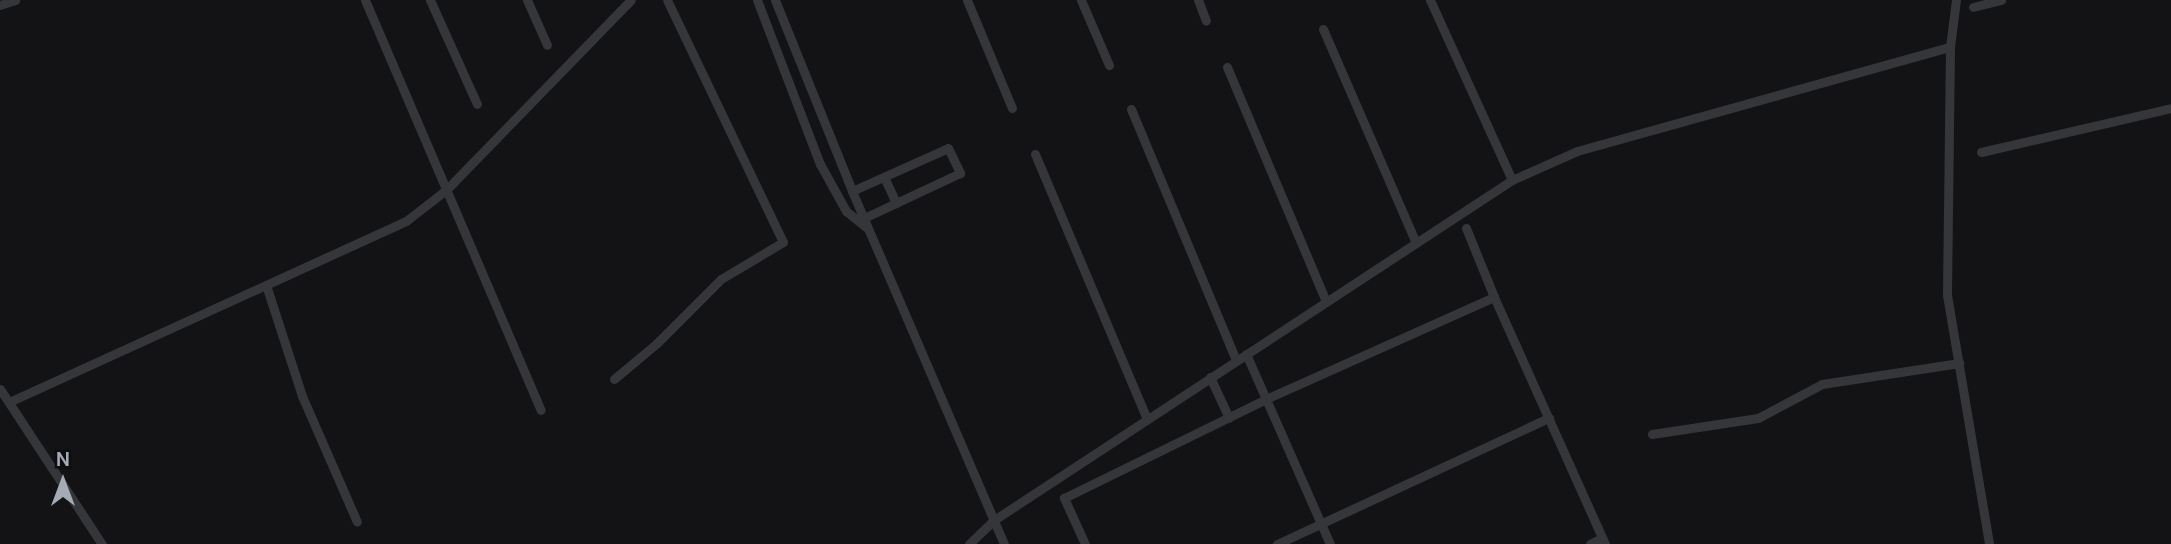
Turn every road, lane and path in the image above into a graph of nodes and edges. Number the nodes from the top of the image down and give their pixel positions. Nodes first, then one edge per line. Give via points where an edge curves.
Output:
1 (15, 0) edge
2 (365, 0) edge
3 (430, 0) edge
4 (527, 0) edge
5 (631, 0) edge
6 (667, 0) edge
7 (757, 0) edge
8 (775, 0) edge
9 (967, 0) edge
10 (1081, 0) edge
11 (1198, 0) edge
12 (1430, 0) edge
13 (1956, 0) edge
14 (2001, 0) edge
15 (0, 5) edge
16 (1973, 6) dead end
17 (1206, 21) dead end
18 (1323, 29) dead end
19 (547, 45) dead end
20 (1950, 47) junction
21 (1108, 65) dead end
22 (1227, 67) dead end
23 (477, 104) dead end
24 (1013, 108) dead end
25 (2171, 108) edge
26 (1131, 109) dead end
27 (1981, 152) dead end
28 (1035, 154) dead end
29 (884, 177) junction
30 (1512, 180) junction
31 (446, 190) junction
32 (852, 191) junction
33 (896, 203) junction
34 (864, 218) junction
35 (1466, 228) dead end
36 (869, 229) junction
37 (1416, 243) junction
38 (266, 285) junction
39 (1494, 298) junction
40 (1326, 301) junction
41 (1246, 354) junction
42 (1236, 360) junction
43 (1959, 363) junction
44 (1210, 377) junction
45 (614, 379) dead end
46 (0, 389) edge
47 (1266, 399) junction
48 (9, 402) junction
49 (541, 410) dead end
50 (1229, 418) junction
51 (1549, 418) junction
52 (1147, 419) junction
53 (1652, 434) dead end
54 (994, 520) junction
55 (357, 522) dead end
56 (1321, 524) junction
57 (1604, 541) edge
58 (102, 544) edge
59 (970, 544) edge
60 (1004, 544) edge
61 (1085, 544) edge
62 (1277, 544) edge
63 (1330, 544) edge
64 (1590, 544) edge
65 (1989, 544) edge

1 - 15 street
2 - 31 street
3 - 23 street
4 - 19 street
5 - 31 street
6 - 45 street via 783,242 721,279
7 - 36 street via 820,164 846,211
8 - 32 street
9 - 24 street
10 - 21 street
11 - 17 street
12 - 30 street
13 - 20 street
14 - 16 street
18 - 37 street
20 - 30 street via 1577,151
20 - 43 street via 1947,295
22 - 40 street
25 - 27 street
26 - 42 street
28 - 52 street
29 - 32 street
29 - 33 street
29 - 33 street via 948,148 960,173
30 - 37 street
31 - 38 street via 407,221
31 - 49 street
32 - 34 street
33 - 34 street
34 - 36 street
35 - 39 street
36 - 54 street
37 - 40 street
38 - 48 street
38 - 55 street via 302,396
39 - 47 street
39 - 51 street
40 - 41 street
41 - 42 street
41 - 47 street
42 - 44 street
43 - 53 street via 1822,384 1758,418
43 - 65 street
44 - 50 street
44 - 52 street
46 - 48 street
47 - 50 street
47 - 56 street
48 - 58 street
50 - 61 street via 1064,498
51 - 56 street
51 - 57 street
52 - 54 street
54 - 59 street
54 - 60 street
56 - 62 street
56 - 63 street
57 - 64 street

